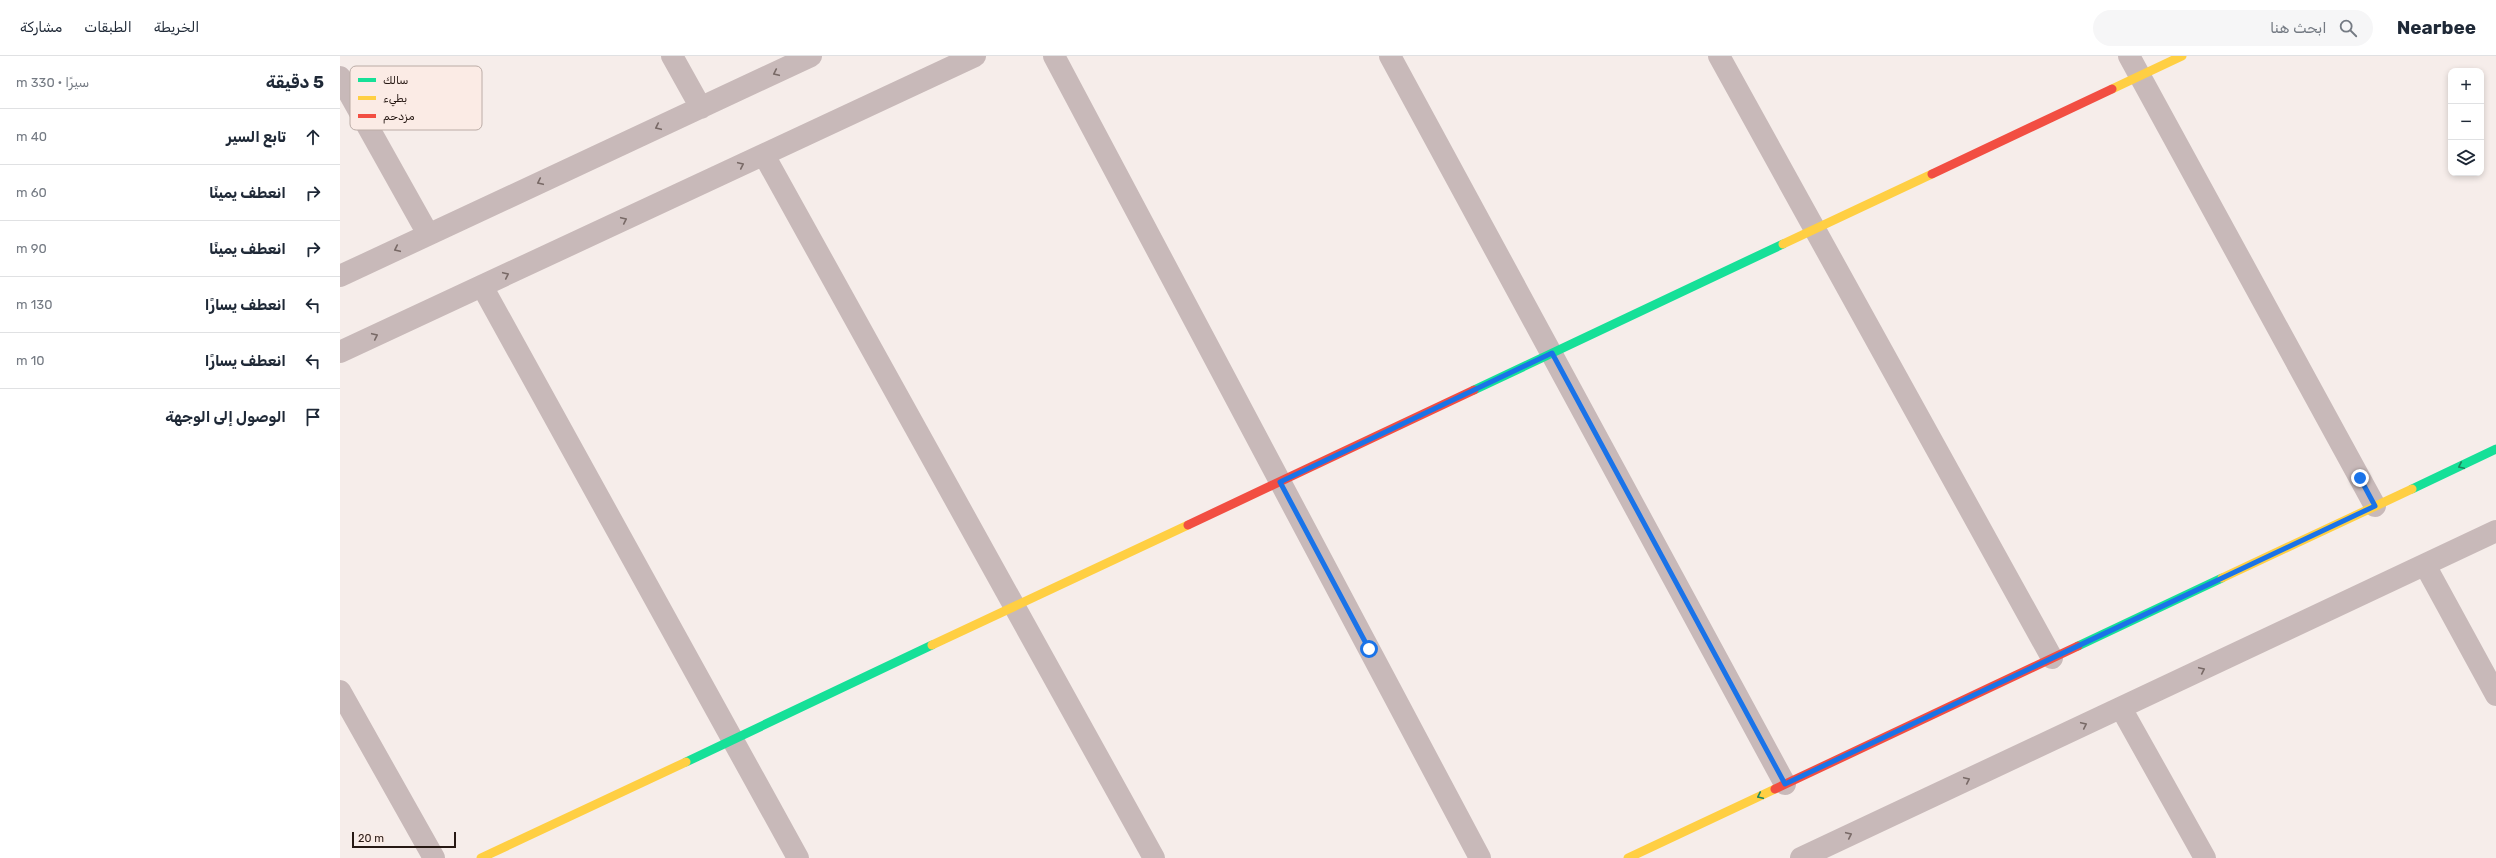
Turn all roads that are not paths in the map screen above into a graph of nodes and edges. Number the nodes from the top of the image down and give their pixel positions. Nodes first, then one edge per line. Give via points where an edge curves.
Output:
1 (672, 56) edge
2 (811, 56) edge
3 (975, 56) edge
4 (1054, 56) edge
5 (1390, 56) edge
6 (1719, 56) edge
7 (2129, 56) edge
8 (2182, 56) edge
9 (2140, 76) junction
10 (340, 77) edge
11 (350, 95) edge
12 (700, 108) junction
13 (370, 130) edge
14 (764, 155) junction
15 (1815, 229) junction
16 (428, 234) junction
17 (340, 276) edge
18 (482, 286) junction
19 (340, 352) edge
20 (1552, 353) junction
21 (2496, 449) edge
22 (1280, 482) junction
23 (2375, 506) junction
24 (2496, 531) edge
25 (2425, 565) junction
26 (1014, 607) junction
27 (2052, 658) junction
28 (340, 691) edge
29 (2496, 695) edge
30 (2121, 708) junction
31 (733, 740) junction
32 (1785, 784) junction
33 (1828, 852) edge
34 (434, 858) edge
35 (481, 858) edge
36 (798, 858) edge
37 (1154, 858) edge
38 (1480, 858) edge
39 (1628, 858) edge
40 (1801, 858) edge
41 (2205, 858) edge

1 - 12 street
2 -> 12 street
3 - 14 street
4 - 22 street
5 - 20 street
6 - 15 street
7 - 9 street
8 - 9 street
9 - 15 street
9 - 23 street
10 - 11 street
12 -> 16 street
13 - 16 street
18 -> 14 street
14 - 26 street
15 - 20 street
15 - 27 street
16 -> 17 street
19 -> 18 street
18 - 31 street
20 - 22 street
20 - 32 street
21 -> 23 street
22 - 26 street
22 - 38 street
23 - 27 street
24 - 25 street
25 - 29 street
30 -> 25 street
26 - 31 street
26 - 37 street
27 - 32 street
28 - 34 street
33 -> 30 street
30 - 41 street
31 - 35 street
31 - 36 street
32 -> 39 street
33 - 40 street

